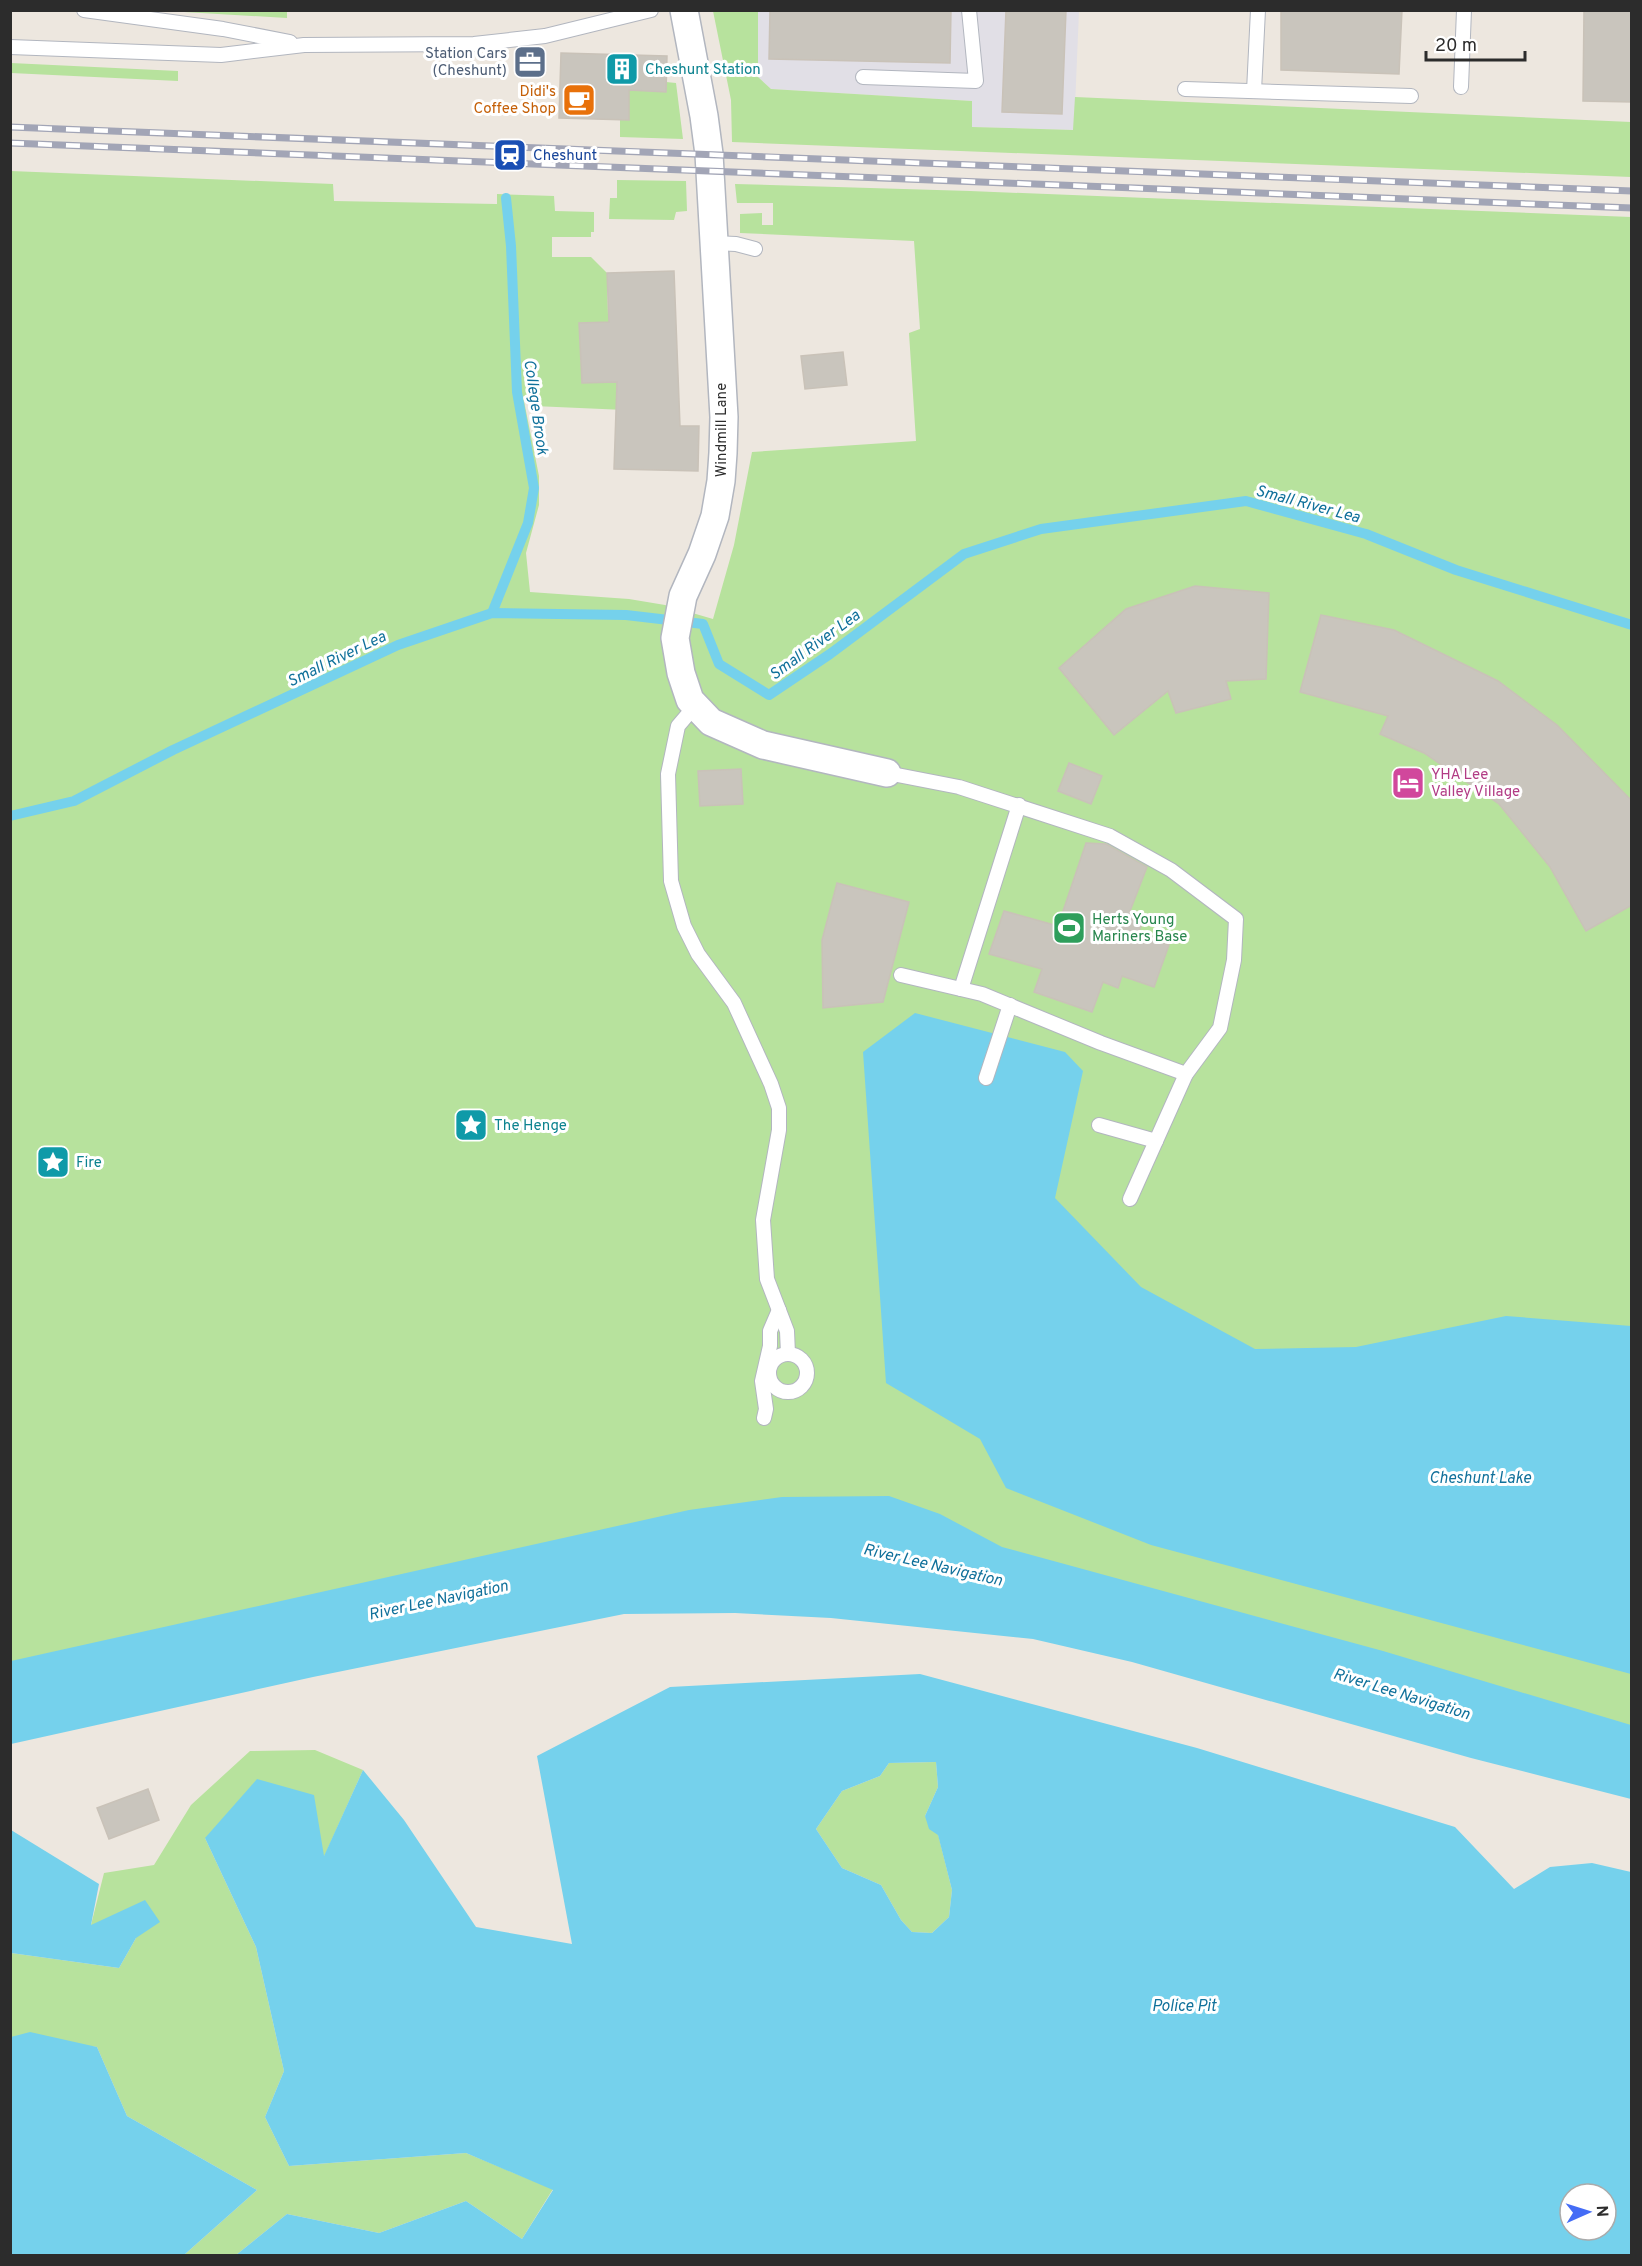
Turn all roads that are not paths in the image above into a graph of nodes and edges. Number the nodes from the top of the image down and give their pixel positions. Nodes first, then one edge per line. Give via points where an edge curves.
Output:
1 (84, 10) edge
2 (651, 10) edge
3 (684, 10) edge
4 (969, 10) edge
5 (1258, 10) edge
6 (1464, 10) edge
7 (304, 45) junction
8 (10, 47) edge
9 (863, 78) dead end
10 (1461, 87) dead end
11 (1185, 89) dead end
12 (1254, 92) junction
13 (1410, 96) dead end
14 (713, 243) junction
15 (755, 249) dead end
16 (695, 706) junction
17 (886, 773) joint
18 (1019, 805) junction
19 (901, 975) dead end
20 (961, 989) junction
21 (1010, 1005) junction
22 (1186, 1074) junction
23 (986, 1078) dead end
24 (1099, 1125) dead end
25 (1156, 1141) junction
26 (1130, 1199) dead end
27 (779, 1310) junction
28 (788, 1354) dead end
29 (764, 1418) dead end

1 - 7 lane via 223,29
2 - 7 lane via 511,41
3 - 14 street, Windmill Lane via 705,123
4 - 9 lane via 976,81
5 - 12 lane
6 - 10 lane
7 - 8 lane via 221,55
11 - 12 lane
12 - 13 lane
14 - 15 lane
14 - 16 street, Windmill Lane via 724,417 721,481 715,516 683,596 675,638 681,673
16 - 17 street, Windmill Lane via 711,722 764,745
16 - 27 lane via 678,726 668,774 671,881 684,926 698,954 734,1003 779,1108 779,1130 763,1220 766,1279
17 - 18 lane via 959,787
18 - 20 lane
18 - 22 lane via 1110,836 1171,870 1236,919 1234,960 1220,1028
19 - 20 lane
20 - 21 lane
21 - 22 lane
21 - 23 lane
22 - 25 lane
24 - 25 lane
25 - 26 lane
27 - 28 lane via 787,1330
27 - 29 lane via 770,1331 762,1381

